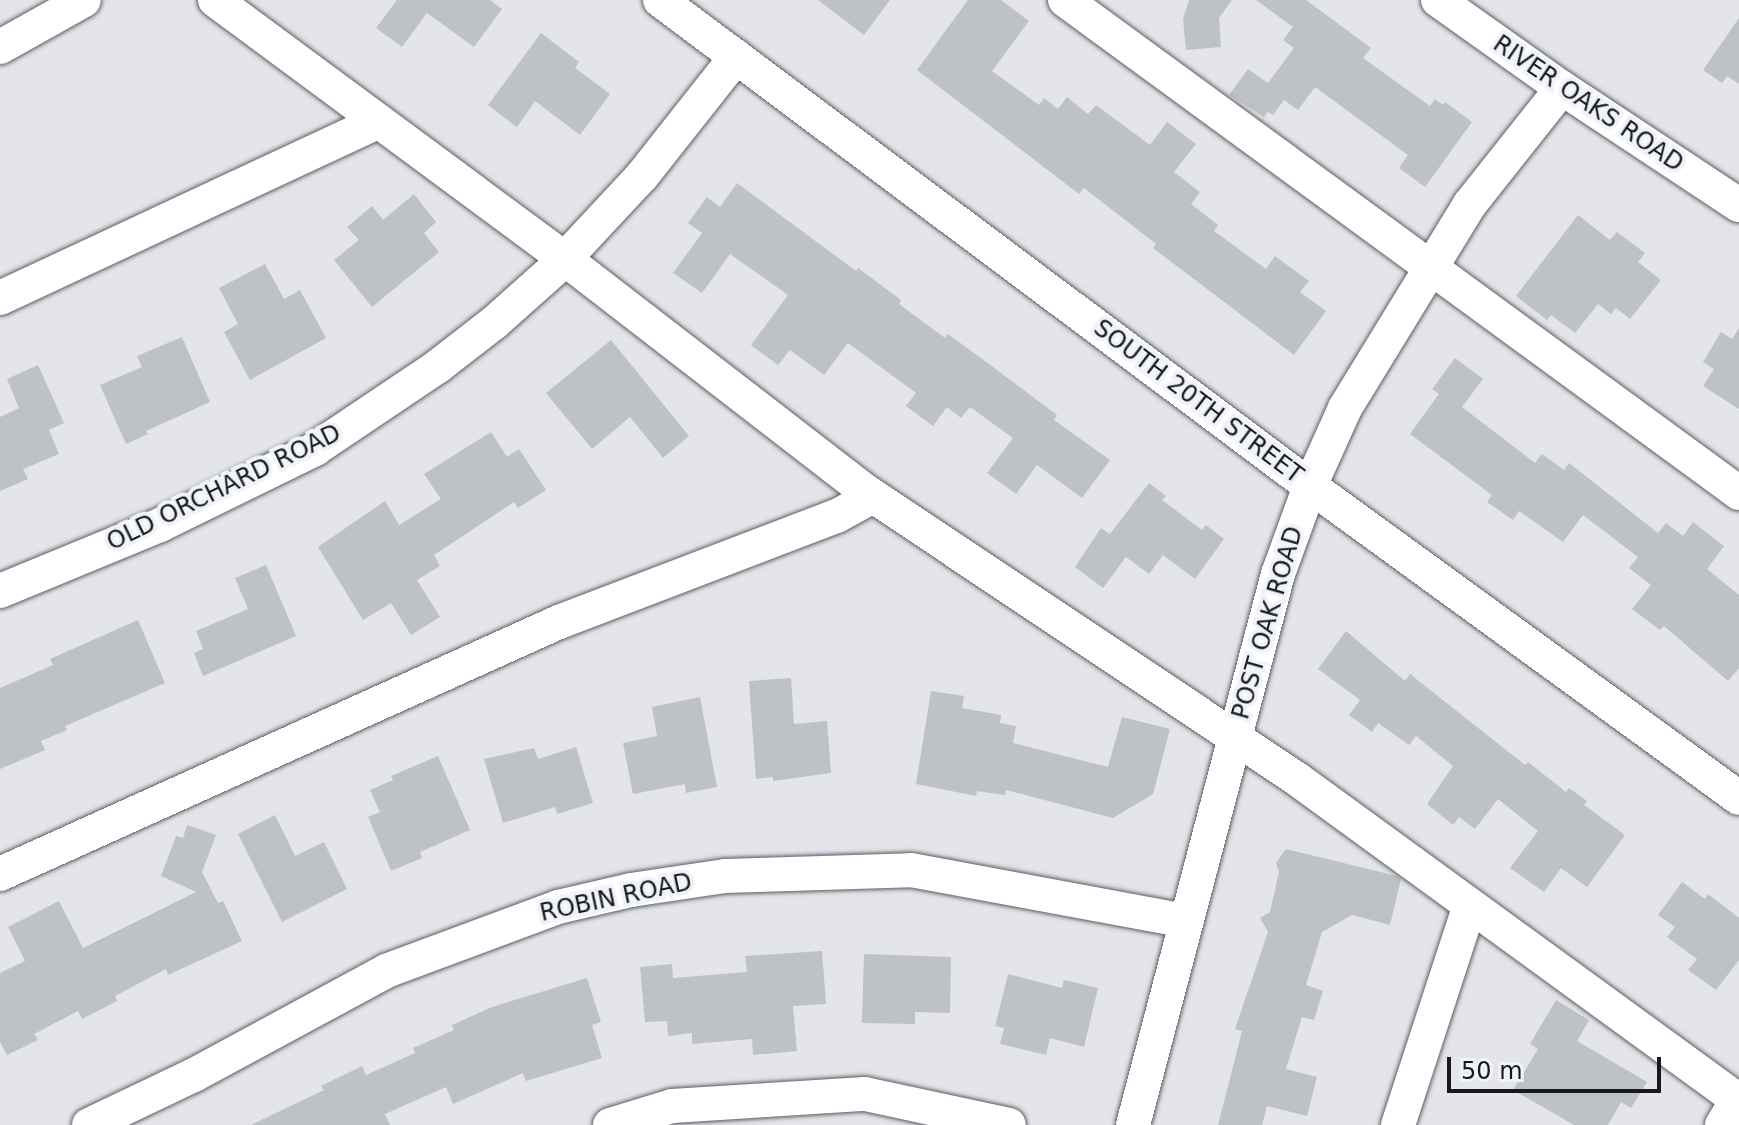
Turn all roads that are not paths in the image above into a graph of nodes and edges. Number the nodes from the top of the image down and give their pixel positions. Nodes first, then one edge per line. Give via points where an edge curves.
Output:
1 (84, 0) edge
2 (215, 0) edge
3 (660, 0) edge
4 (1065, 0) edge
5 (1438, 0) edge
6 (0, 47) edge
7 (736, 57) junction
8 (1562, 88) junction
9 (379, 121) junction
10 (1739, 205) edge
11 (565, 259) junction
12 (1429, 270) junction
13 (0, 298) edge
14 (1310, 486) junction
15 (1739, 493) edge
16 (873, 496) junction
17 (0, 591) edge
18 (1234, 738) junction
19 (1739, 798) edge
20 (0, 874) edge
21 (1470, 905) junction
22 (1185, 921) junction
23 (1734, 1106) edge
24 (89, 1125) edge
25 (610, 1125) edge
26 (1009, 1125) edge
27 (1133, 1125) edge
28 (1398, 1125) edge

1 - 6 street
2 - 9 street
3 - 7 street, SOUTH 20TH STREET
4 - 12 street
5 - 8 street, RIVER OAKS ROAD
7 - 11 street, OLD ORCHARD ROAD via 642,176
7 - 14 street, SOUTH 20TH STREET
8 - 10 street, RIVER OAKS ROAD
8 - 12 street, POST OAK ROAD via 1470,204
9 - 11 street
9 - 13 street
11 - 16 street
11 - 17 street, OLD ORCHARD ROAD via 437,367 315,449 160,525
12 - 14 street, POST OAK ROAD via 1345,408
12 - 15 street
14 - 18 street, POST OAK ROAD via 1278,574
14 - 19 street, SOUTH 20TH STREET
16 - 18 street
16 - 20 street via 837,516 559,622
18 - 21 street
18 - 22 street, POST OAK ROAD
21 - 23 street
21 - 28 street
22 - 24 street, ROBIN ROAD via 911,870 725,876 631,890 558,907 386,971
22 - 27 street, POST OAK ROAD
25 - 26 street via 672,1106 865,1094

